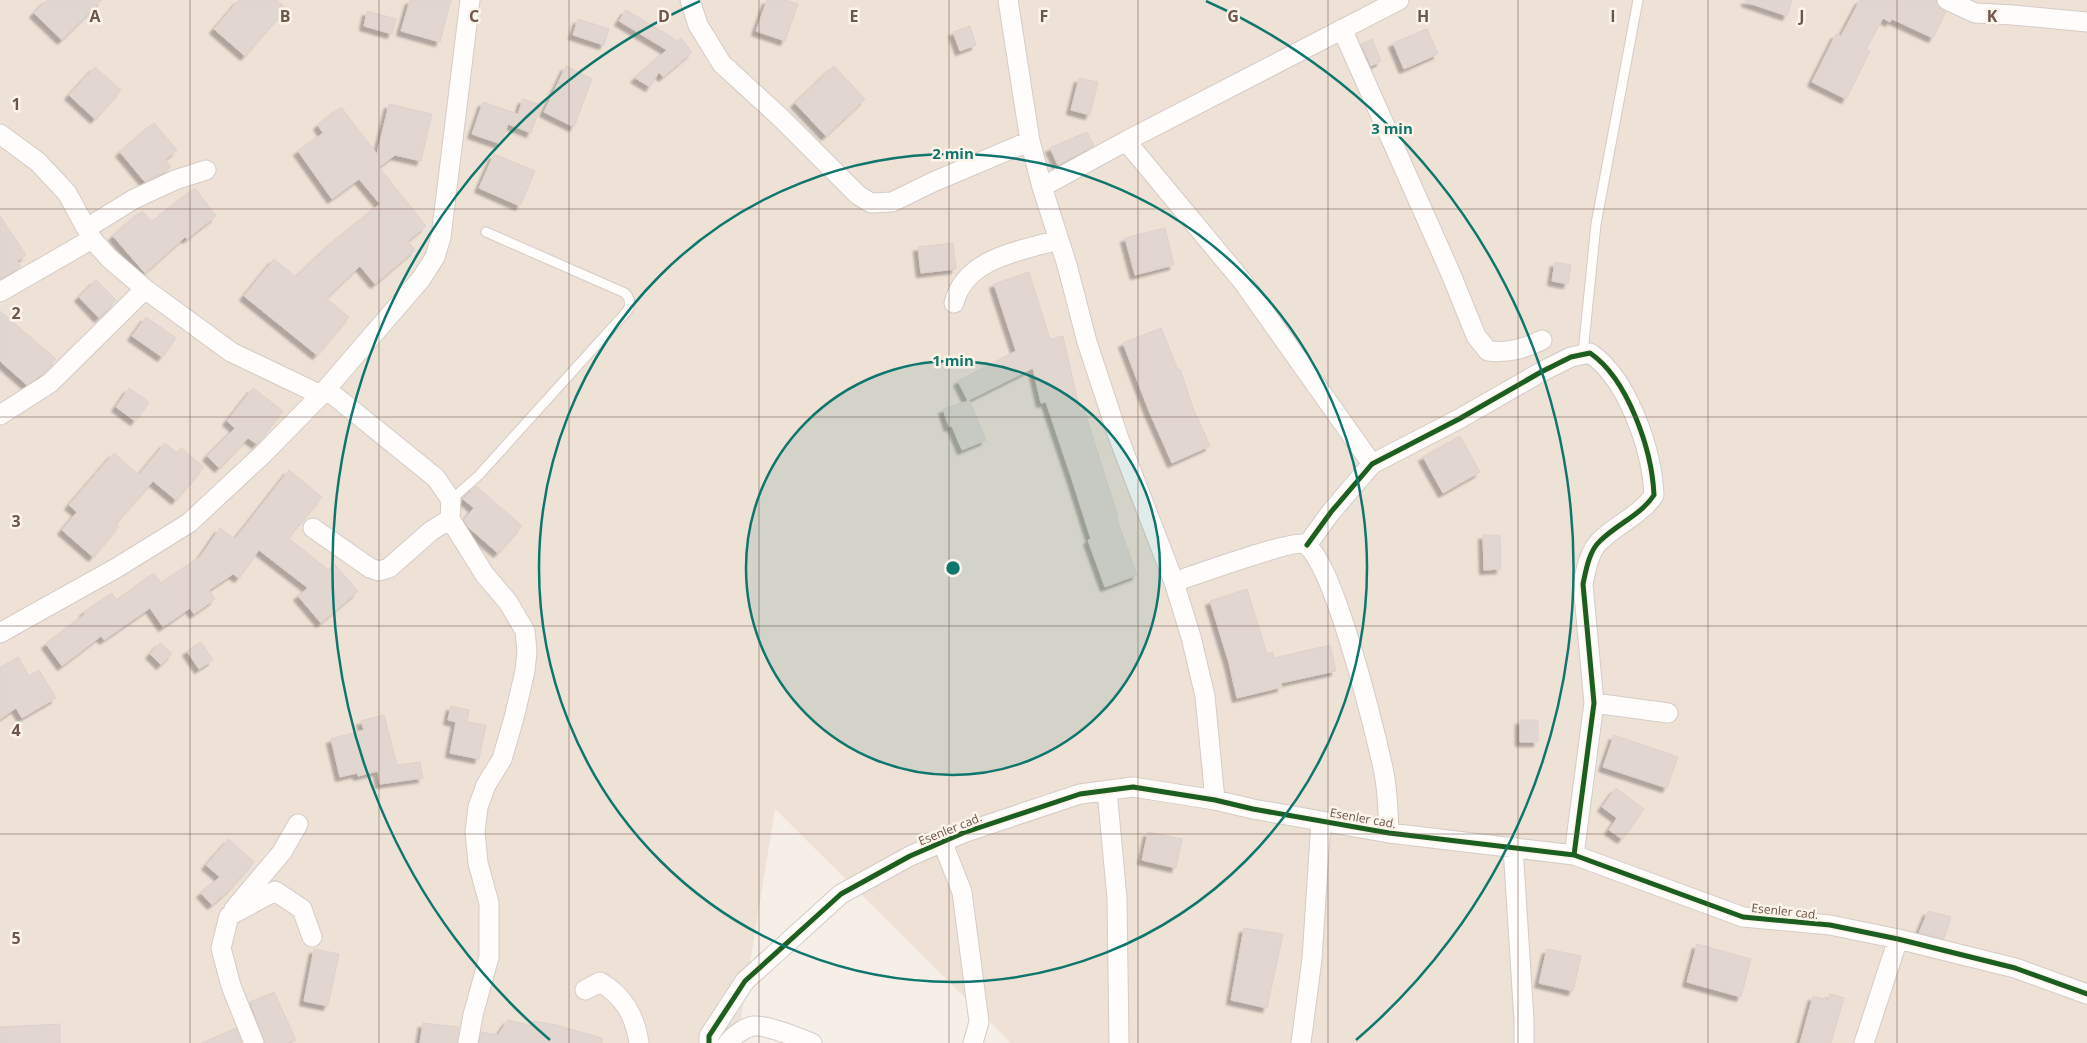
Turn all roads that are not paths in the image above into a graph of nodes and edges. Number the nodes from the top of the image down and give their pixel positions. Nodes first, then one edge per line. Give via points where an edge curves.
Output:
1 (470, 0) edge
2 (690, 0) edge
3 (1008, 0) edge
4 (1399, 0) edge
5 (1638, 0) edge
6 (1946, 0) edge
7 (2087, 22) edge
8 (1342, 29) junction
9 (0, 134) edge
10 (1030, 141) junction
11 (1126, 141) junction
12 (206, 170) dead end
13 (1042, 187) junction
14 (486, 232) dead end
15 (90, 233) junction
16 (1058, 240) junction
17 (145, 289) junction
18 (0, 292) edge
19 (954, 303) dead end
20 (1542, 340) dead end
21 (1583, 353) junction
22 (323, 392) junction
23 (0, 415) edge
24 (1372, 464) junction
25 (451, 500) junction
26 (450, 519) junction
27 (313, 528) dead end
28 (1307, 545) junction
29 (1174, 582) junction
30 (0, 633) edge
31 (1594, 703) junction
32 (1668, 713) dead end
33 (1107, 791) junction
34 (1215, 800) junction
35 (1320, 821) junction
36 (298, 824) dead end
37 (1389, 834) junction
38 (942, 841) junction
39 (1513, 847) junction
40 (1574, 855) junction
41 (229, 916) junction
42 (312, 937) dead end
43 (1898, 939) junction
44 (584, 990) dead end
45 (2087, 994) edge
46 (254, 1043) edge
47 (468, 1043) edge
48 (639, 1043) edge
49 (709, 1043) edge
50 (728, 1043) edge
51 (812, 1043) edge
52 (973, 1043) edge
53 (1119, 1043) edge
54 (1301, 1043) edge
55 (1524, 1043) edge
56 (1864, 1043) edge

1 - 22 street via 445,213 435,257 415,286
2 - 10 street via 698,25 722,64 858,195 871,202 892,202
3 - 10 street
4 - 8 street
5 - 21 lane via 1596,224
6 - 7 street via 1975,13
8 - 11 street
8 - 20 street via 1476,336 1488,351 1503,353 1520,350
9 - 15 street via 38,162 67,193
10 - 13 street
11 - 13 street
11 - 24 street via 1248,289
12 - 15 street via 134,199
13 - 16 street
14 - 25 lane via 625,293 630,305 479,475
15 - 17 street via 109,258
15 - 18 street
16 - 19 street via 986,263 967,277 957,291
16 - 29 street via 1119,439
17 - 22 street via 231,352
17 - 23 street via 50,383
21 - 24 street via 1541,372
21 - 31 street via 1590,353 1600,360 1634,410 1654,494 1642,508 1599,541 1587,566 1582,584
22 - 25 street via 436,478
22 - 30 street via 189,523
24 - 28 street
25 - 26 street
26 - 27 street via 389,568 380,571 370,568
26 - 47 street via 485,575 519,620 525,631 527,651 502,759 486,785 478,807 476,840 488,903 489,957
28 - 29 street via 1281,547
28 - 37 street via 1326,574 1351,647 1384,774
29 - 34 street via 1204,696
31 - 32 street
31 - 40 street
33 - 34 street, Esenler cad. via 1132,787
33 - 38 street, Esenler cad. via 1080,794
33 - 53 street via 1117,898
34 - 35 street, Esenler cad.
35 - 37 street, Esenler cad.
35 - 54 street via 1312,959
36 - 41 street via 282,852
37 - 39 street, Esenler cad.
38 - 49 street, Esenler cad. via 841,894 745,980 709,1036
38 - 52 street via 962,892 979,1022
39 - 40 street, Esenler cad.
39 - 55 street
40 - 43 street, Esenler cad. via 1743,917 1830,925
41 - 42 street via 275,891 302,909
41 - 46 street via 221,948 231,986
43 - 45 street, Esenler cad. via 2015,968
43 - 56 street
44 - 48 street via 600,982 615,990 637,1026
50 - 51 street via 734,1035 754,1026

